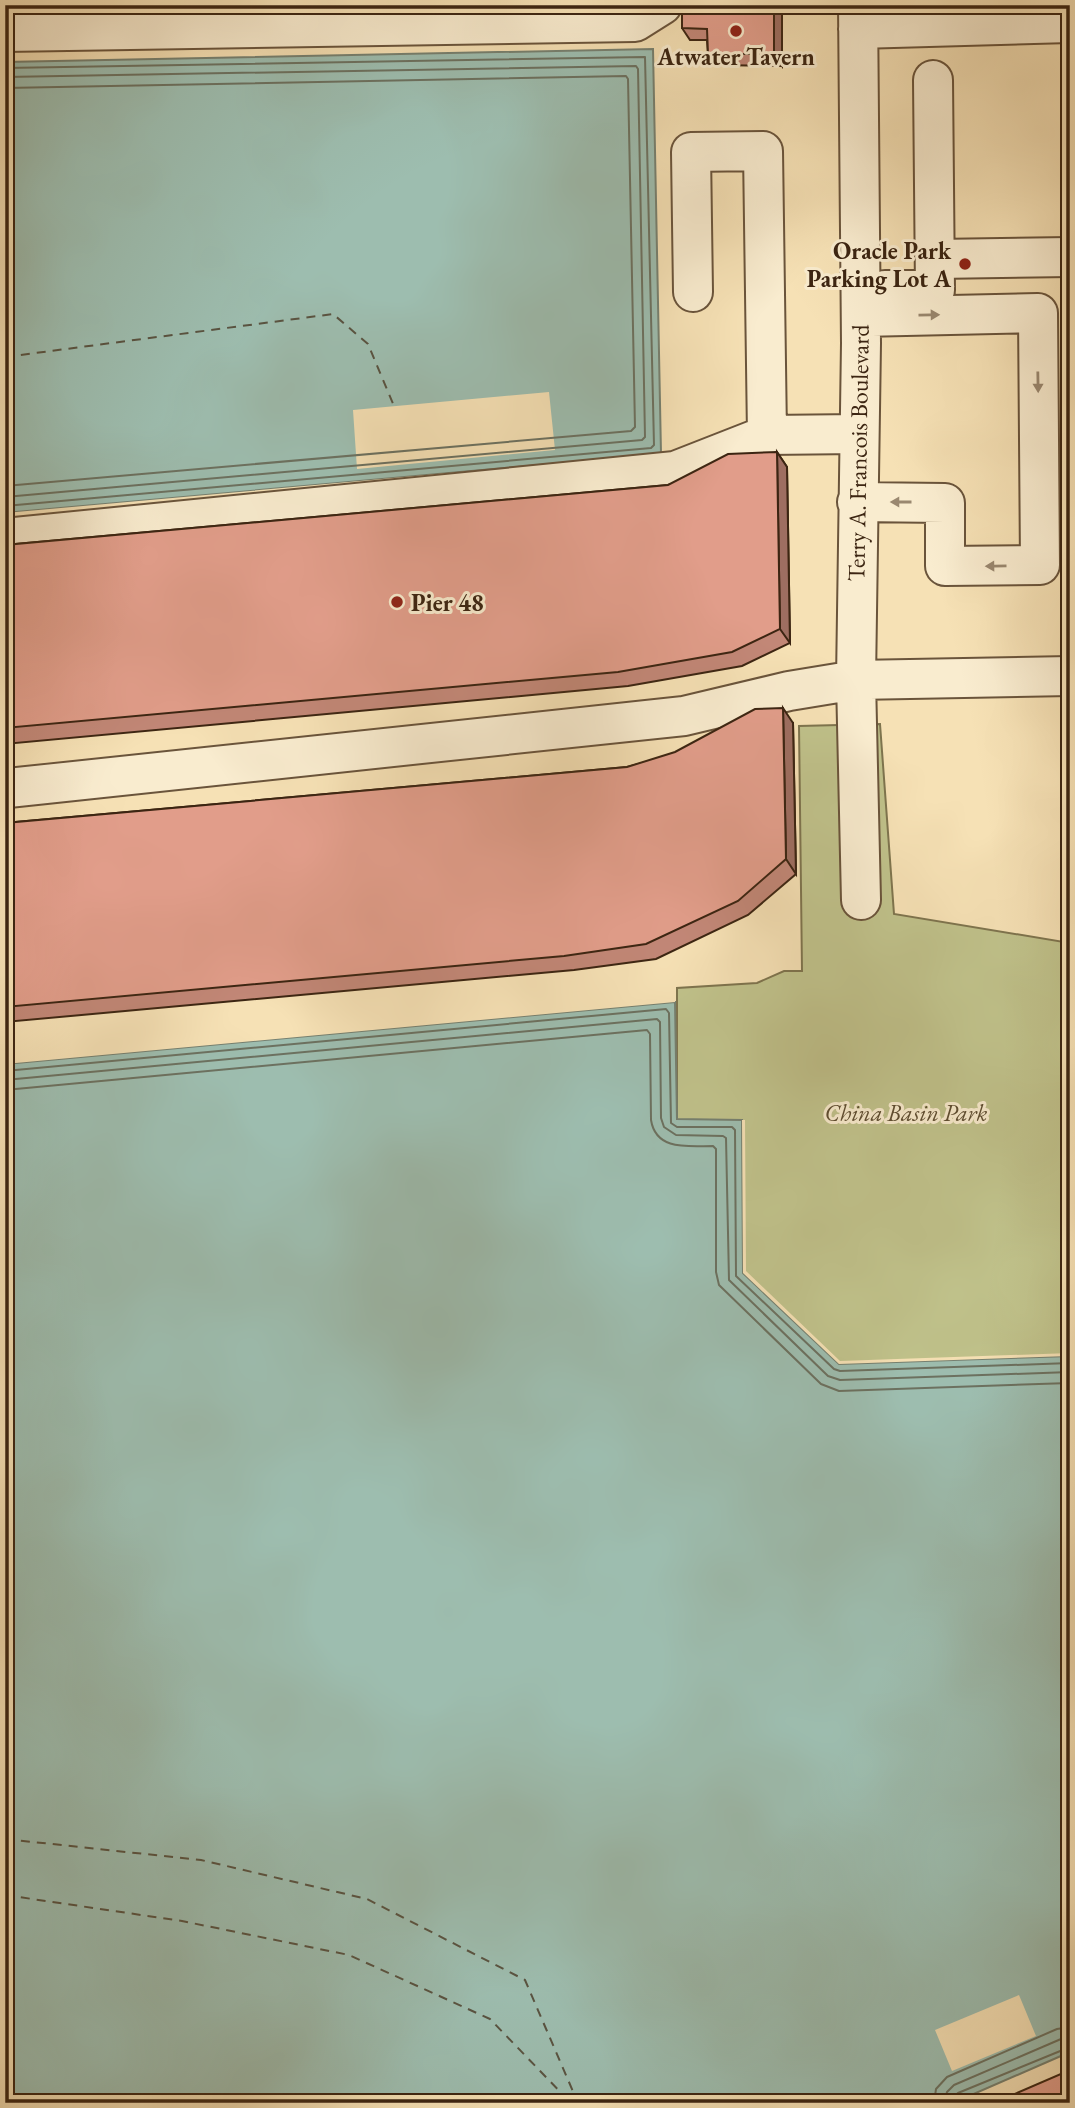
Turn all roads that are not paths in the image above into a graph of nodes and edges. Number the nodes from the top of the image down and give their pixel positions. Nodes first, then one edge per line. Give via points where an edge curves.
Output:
1 (662, 5) edge
2 (858, 17) edge
3 (1070, 23) edge
4 (5, 32) edge
5 (933, 80) dead end
6 (1070, 257) edge
7 (936, 259) junction
8 (693, 292) dead end
9 (861, 304) junction
10 (858, 434) junction
11 (767, 435) junction
12 (857, 502) junction
13 (5, 538) edge
14 (1070, 677) edge
15 (856, 680) junction
16 (8, 788) dead end
17 (861, 900) dead end

1 - 4 street via 635,22
2 - 3 street
2 - 9 street, Terry A. Francois Boulevard
5 - 7 street
6 - 7 street
7 - 9 street via 935,290
8 - 11 street via 691,152 763,151
9 - 10 street, Terry A. Francois Boulevard
9 -> 12 street via 1038,313 1040,565 945,566 945,503
10 - 11 street
10 - 12 street, Terry A. Francois Boulevard
11 - 13 street via 675,471
12 - 15 street, Terry A. Francois Boulevard
14 - 15 street
15 - 16 street via 684,716
15 - 17 street, Terry A. Francois Boulevard

